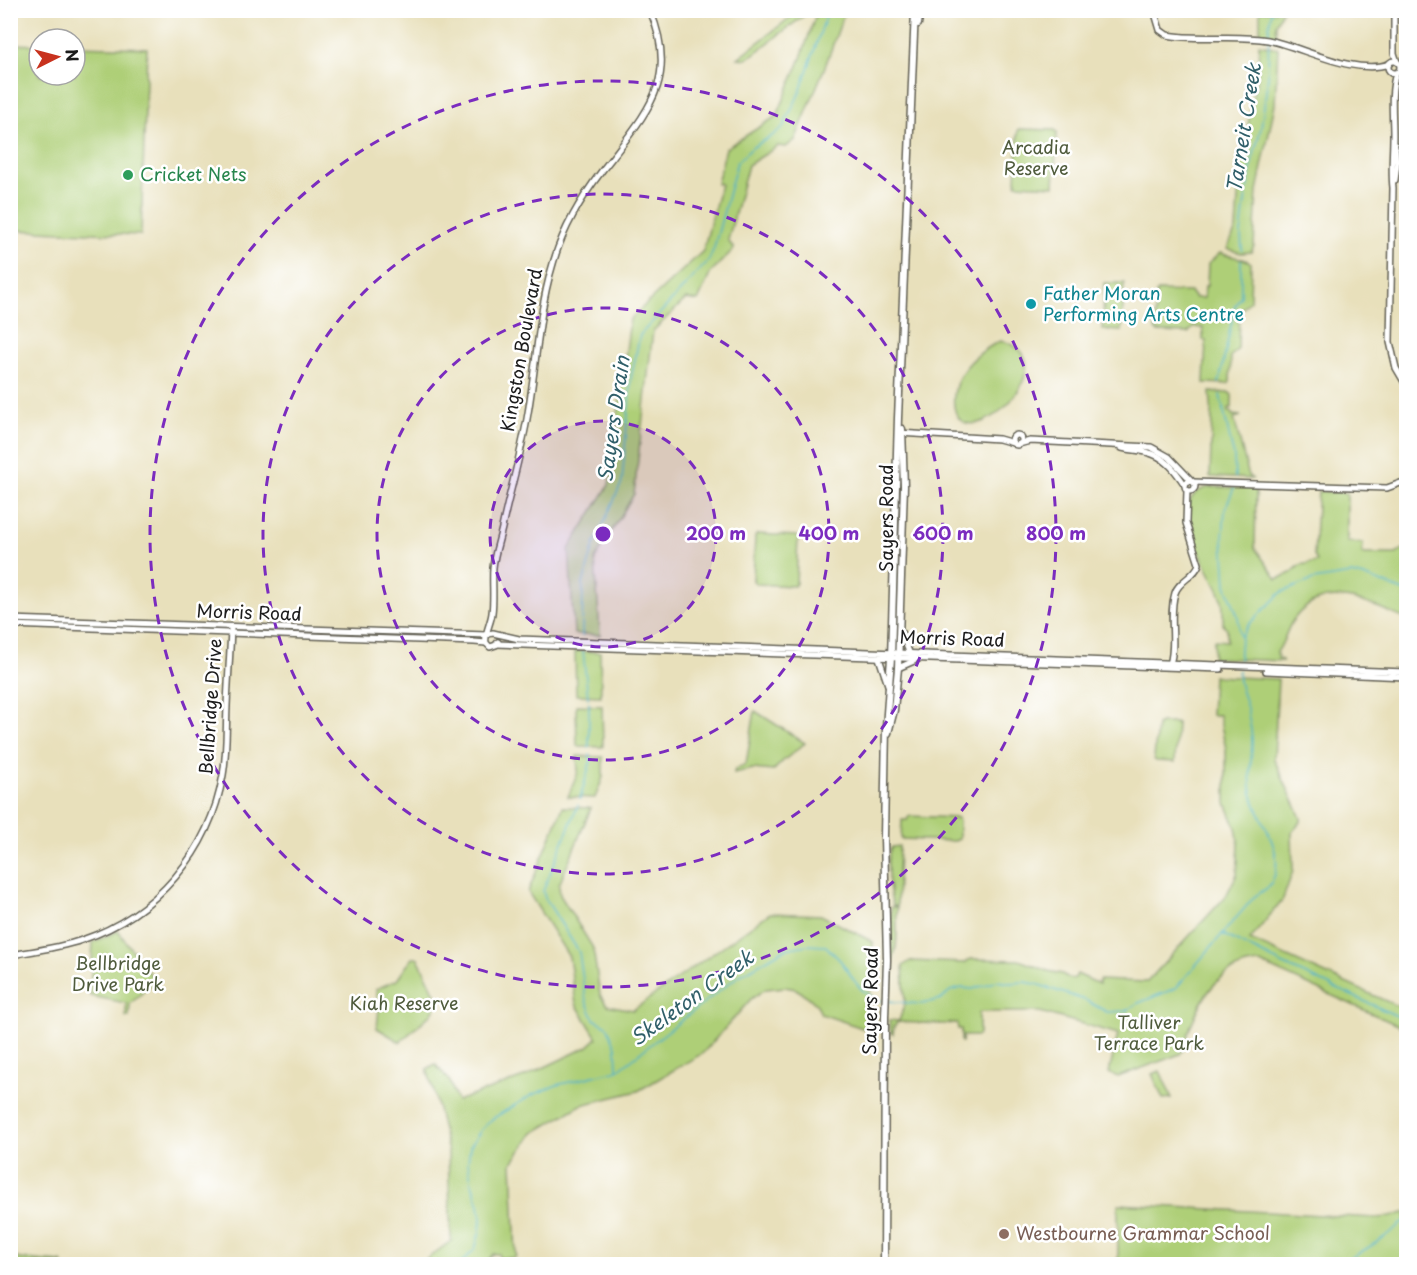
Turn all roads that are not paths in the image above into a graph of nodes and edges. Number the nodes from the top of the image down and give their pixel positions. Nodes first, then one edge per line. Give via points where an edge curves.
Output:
1 (650, 10) edge
2 (915, 10) edge
3 (920, 10) edge
4 (1154, 10) edge
5 (1394, 10) edge
6 (1394, 68) junction
7 (1407, 68) edge
8 (913, 72) junction
9 (1407, 385) edge
10 (900, 433) junction
11 (1015, 441) junction
12 (1030, 441) junction
13 (1407, 480) edge
14 (1191, 486) junction
15 (492, 616) junction
16 (10, 619) edge
17 (49, 624) junction
18 (10, 625) edge
19 (900, 627) junction
20 (231, 630) junction
21 (487, 634) junction
22 (496, 635) junction
23 (397, 636) junction
24 (486, 644) junction
25 (497, 644) junction
26 (643, 646) junction
27 (743, 649) junction
28 (909, 652) junction
29 (891, 655) junction
30 (899, 655) junction
31 (879, 658) junction
32 (967, 658) junction
33 (919, 660) junction
34 (1070, 662) junction
35 (1171, 662) junction
36 (898, 668) junction
37 (1222, 668) junction
38 (1172, 669) junction
39 (1406, 675) edge
40 (889, 688) junction
41 (886, 737) junction
42 (10, 956) edge
43 (884, 1264) edge

1 - 15 street, Kingston Boulevard via 662,50 657,89 644,118 572,216 549,276 539,321 528,412 494,566
2 - 8 main road, Sayers Road
3 - 8 main road, Sayers Road
4 - 6 street via 1166,33 1269,40 1352,65
5 - 6 street
6 - 7 street
6 - 9 street via 1390,342 1396,368
8 - 10 main road, Sayers Road
10 - 11 street
10 - 19 main road, Sayers Road via 904,486
10 - 29 main road, Sayers Road
11 - 12 street
11 - 12 street via 1022,440 1020,436
12 - 14 street via 1151,447 1176,463
13 - 14 street via 1387,488
14 - 35 street via 1186,504 1187,532 1198,564 1197,571 1174,596
15 - 21 street, Kingston Boulevard
15 - 22 street, Kingston Boulevard
16 - 17 street, Morris Road
17 - 18 street, Morris Road
17 - 20 street, Morris Road
19 - 28 street
19 - 30 main road, Sayers Road
20 - 23 street, Morris Road
20 - 42 street, Bellbridge Drive via 222,779 208,825 190,858 164,890 113,927 81,940
21 - 22 street
21 - 23 street, Morris Road
21 - 24 street
22 - 25 street
22 - 26 street, Morris Road
23 - 24 street, Morris Road
24 - 25 street
25 - 26 street, Morris Road
26 - 27 street, Morris Road
27 - 29 street, Morris Road
27 - 31 street, Morris Road
28 - 30 street, Morris Road
28 - 32 street, Morris Road
29 - 30 street, Morris Road
29 - 31 street, Morris Road
29 - 40 main road, Sayers Road
30 - 33 street, Morris Road
30 - 36 main road, Sayers Road
31 - 40 street
32 - 33 street, Morris Road
32 - 34 street, Morris Road
33 - 36 street
34 - 35 street, Morris Road
34 - 38 street, Morris Road
35 - 37 street, Morris Road
35 - 38 street
36 - 41 main road, Sayers Road via 894,710
37 - 38 street, Morris Road
37 - 39 street, Morris Road
40 - 41 main road, Sayers Road
41 - 43 main road, Sayers Road

